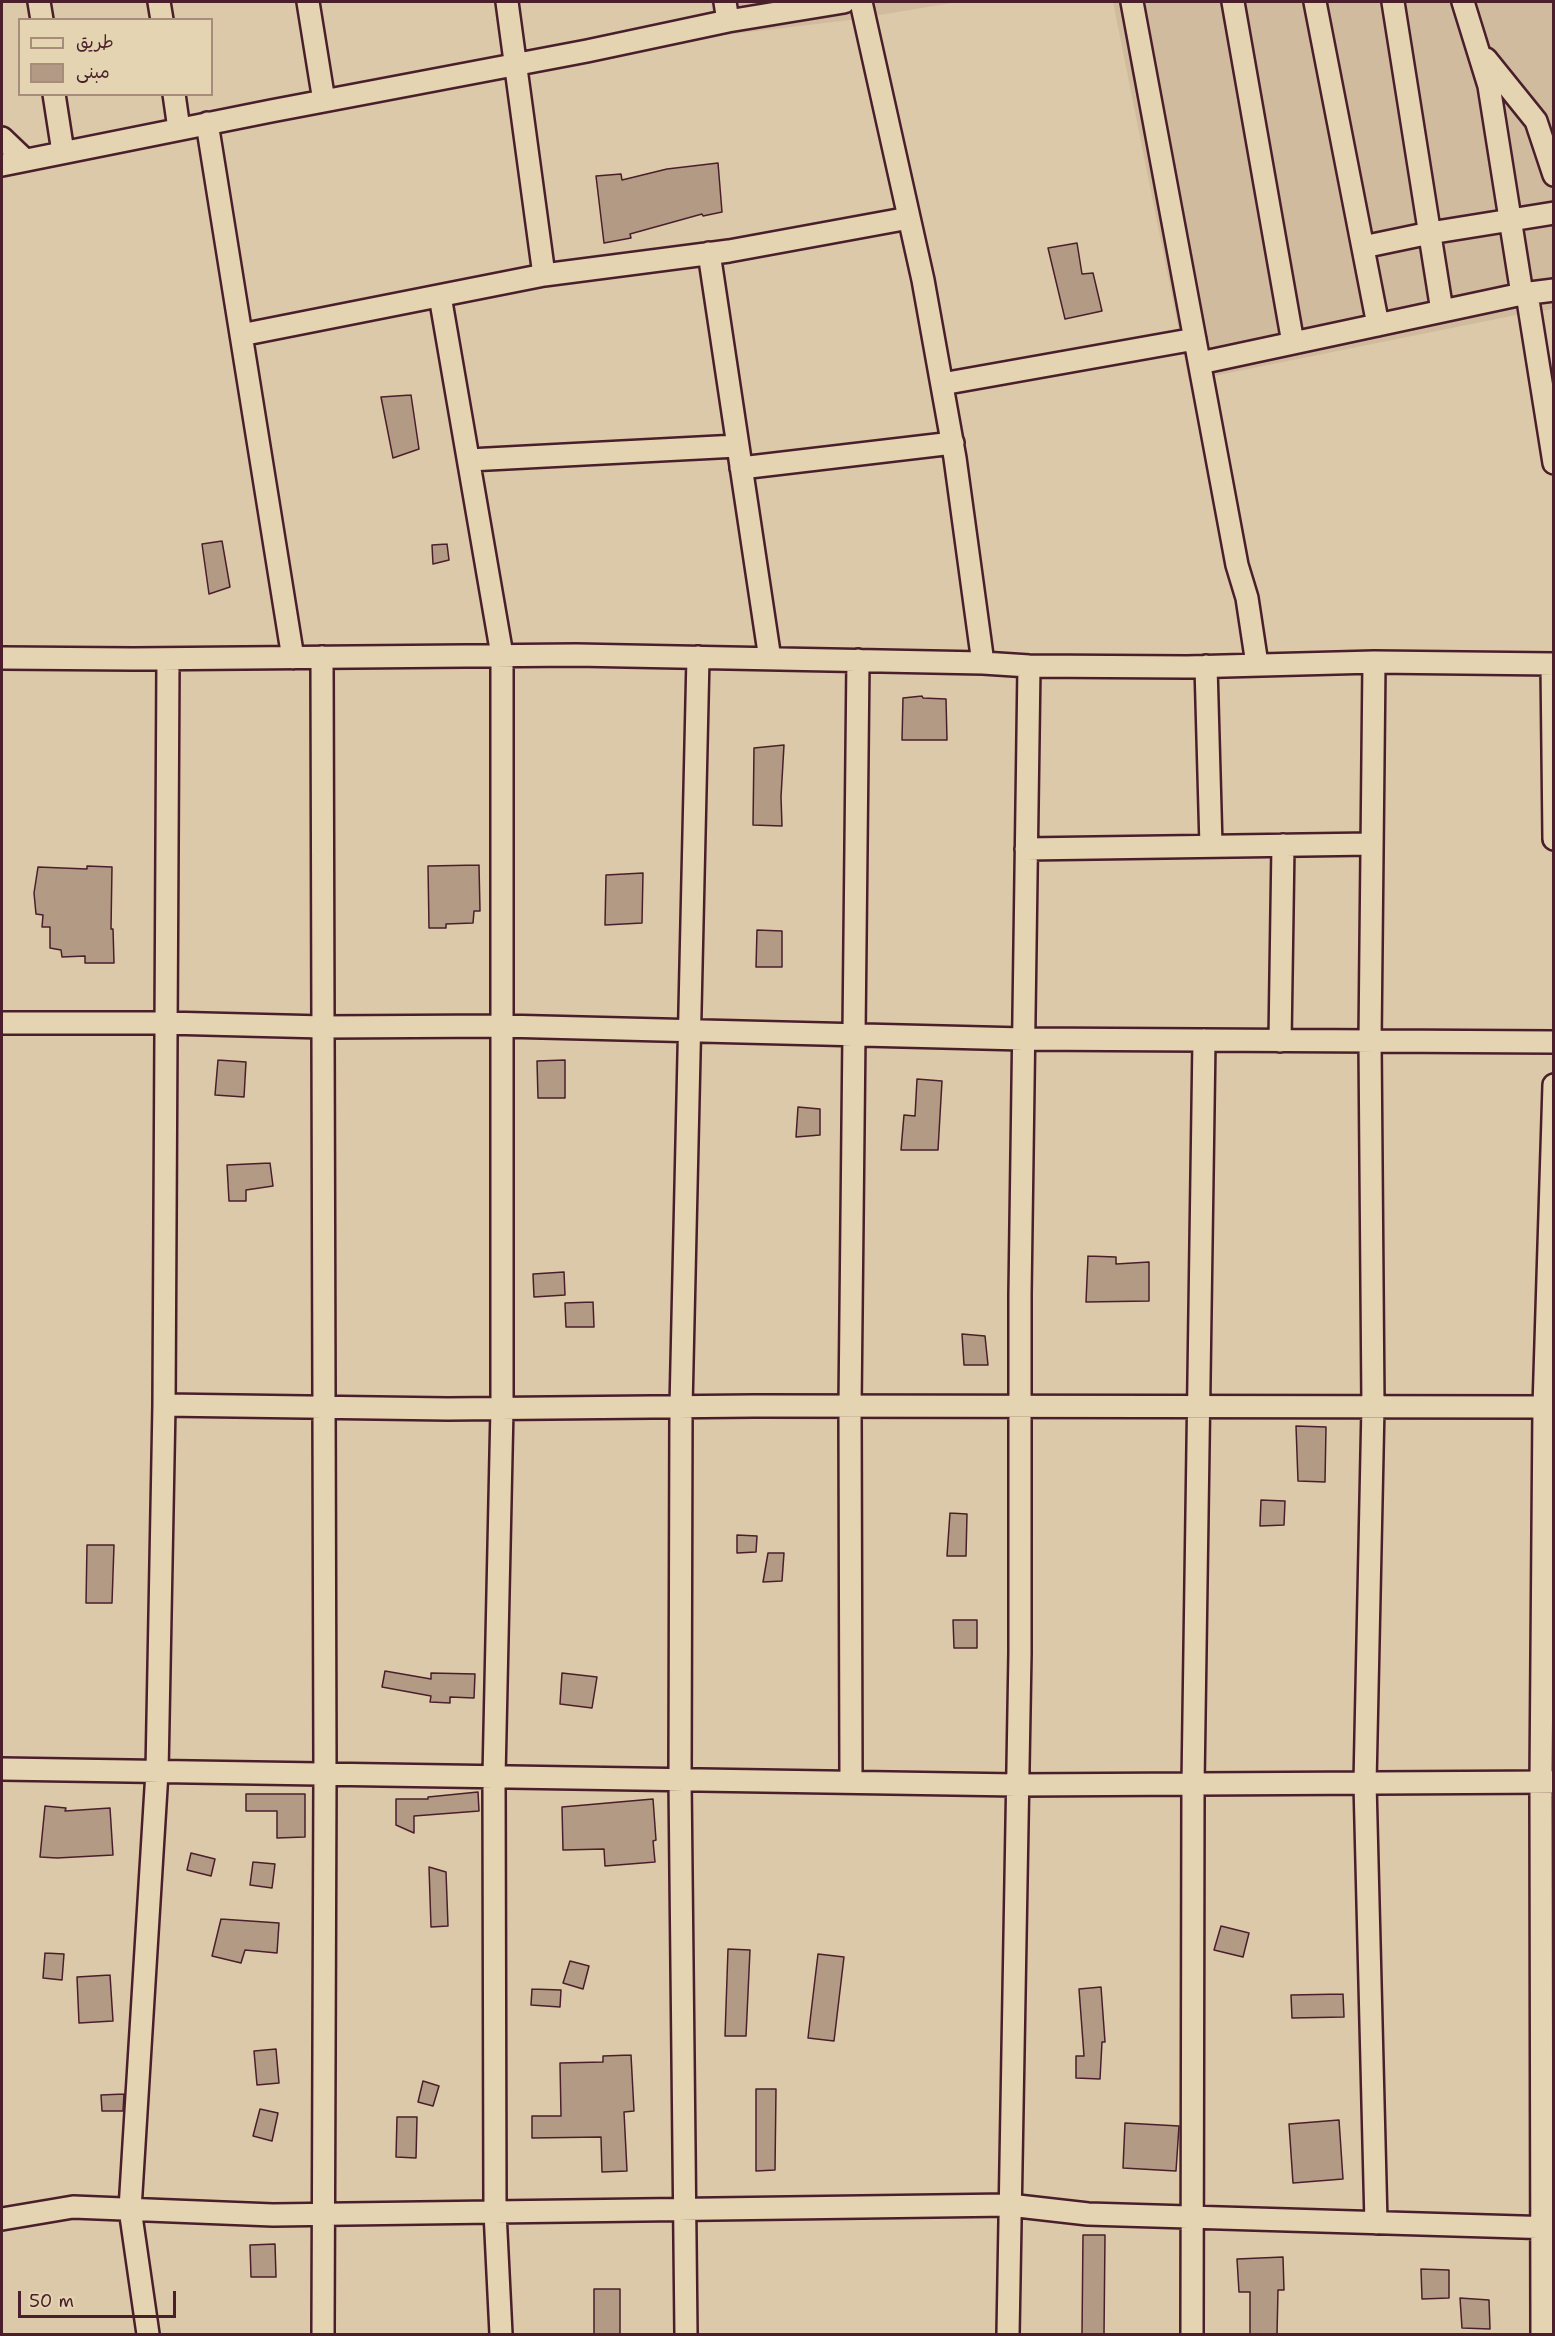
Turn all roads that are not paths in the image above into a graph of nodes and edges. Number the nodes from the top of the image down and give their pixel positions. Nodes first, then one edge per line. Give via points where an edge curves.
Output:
1 (39, 2) edge
2 (159, 2) edge
3 (308, 2) edge
4 (507, 2) edge
5 (840, 2) edge
6 (861, 2) edge
7 (1132, 2) edge
8 (1233, 2) edge
9 (1315, 2) edge
10 (1393, 2) edge
11 (1463, 2) edge
12 (727, 11) edge
13 (42, 18) edge
14 (162, 18) edge
15 (1478, 50) junction
16 (516, 64) junction
17 (54, 96) edge
18 (174, 96) edge
19 (324, 101) junction
20 (207, 123) junction
21 (179, 129) junction
22 (2, 138) edge
23 (63, 152) junction
24 (24, 159) junction
25 (2, 165) edge
26 (1554, 175) edge
27 (1554, 213) edge
28 (909, 218) junction
29 (1511, 220) junction
30 (1430, 233) junction
31 (1363, 247) junction
32 (709, 253) junction
33 (544, 275) junction
34 (1554, 290) edge
35 (1525, 294) junction
36 (440, 296) junction
37 (1442, 311) junction
38 (1378, 325) junction
39 (241, 335) junction
40 (1195, 339) junction
41 (1293, 343) junction
42 (1200, 363) junction
43 (942, 384) junction
44 (953, 443) junction
45 (737, 446) junction
46 (469, 460) junction
47 (1554, 464) edge
48 (741, 468) junction
49 (502, 655) junction
50 (322, 657) junction
51 (698, 657) junction
52 (2, 658) edge
53 (293, 658) junction
54 (168, 659) junction
55 (770, 659) junction
56 (858, 660) junction
57 (1374, 662) junction
58 (983, 663) junction
59 (1257, 664) junction
60 (1553, 664) edge
61 (1029, 666) junction
62 (1206, 666) junction
63 (1554, 839) edge
64 (1372, 844) junction
65 (1283, 845) junction
66 (1211, 846) junction
67 (1026, 849) junction
68 (2, 1023) edge
69 (166, 1023) junction
70 (502, 1026) junction
71 (323, 1027) junction
72 (690, 1031) junction
73 (854, 1036) junction
74 (1023, 1039) junction
75 (1204, 1040) junction
76 (1280, 1041) junction
77 (1370, 1041) junction
78 (1554, 1042) edge
79 (1554, 1085) edge
80 (164, 1405) junction
81 (850, 1406) junction
82 (1020, 1406) junction
83 (1197, 1406) junction
84 (1372, 1406) junction
85 (323, 1407) junction
86 (681, 1407) junction
87 (1549, 1407) edge
88 (502, 1408) junction
89 (2, 1769) edge
90 (157, 1772) junction
91 (325, 1774) junction
92 (494, 1777) junction
93 (680, 1780) junction
94 (851, 1782) junction
95 (1547, 1782) edge
96 (1365, 1783) junction
97 (1194, 1784) junction
98 (1017, 1785) junction
99 (1009, 2205) junction
100 (686, 2209) junction
101 (130, 2210) junction
102 (495, 2212) junction
103 (321, 2215) junction
104 (1194, 2217) junction
105 (2, 2219) edge
106 (1376, 2223) junction
107 (1548, 2228) edge
108 (148, 2334) edge
109 (323, 2334) edge
110 (501, 2334) edge
111 (686, 2334) edge
112 (1008, 2334) edge
113 (1192, 2334) edge
114 (1542, 2334) edge

1 - 13 street
2 - 14 street
3 - 19 street
4 - 16 street
5 - 12 street
6 - 28 street
7 - 40 street
8 - 41 street
9 - 31 street
10 - 30 street
11 - 15 street
12 - 16 street
15 - 26 street via 1536,121
15 - 29 street via 1489,86
16 - 19 street
16 - 33 street
17 - 23 street
18 - 21 street
19 - 20 street
20 - 21 street
20 - 39 street
21 - 23 street
22 - 24 street
23 - 24 street
24 - 25 street
27 - 29 street
28 - 32 street
28 - 43 street
29 - 30 street
29 - 35 street
30 - 31 street
30 - 37 street
31 - 38 street
32 - 33 street
32 - 45 street
33 - 36 street
34 - 35 street
35 - 37 street
35 - 47 street
36 - 39 street
36 - 46 street
37 - 38 street
38 - 41 street
39 - 53 street
40 - 42 street
40 - 43 street
41 - 42 street
42 - 59 street
43 - 44 street
44 - 48 street
44 - 58 street
45 - 46 street
45 - 48 street
46 - 49 street
48 - 55 street
49 - 50 street
49 - 51 street
49 - 70 street
50 - 53 street
50 - 71 street
51 - 55 street
51 - 72 street
52 - 54 street
53 - 54 street
54 - 69 street
55 - 56 street
56 - 58 street
56 - 73 street
57 - 59 street
57 - 60 street
57 - 64 street
58 - 61 street
59 - 62 street
60 - 63 street
61 - 62 street
61 - 67 street
62 - 66 street
64 - 65 street
64 - 77 street
65 - 66 street
65 - 76 street
66 - 67 street
67 - 74 street
68 - 69 street
69 - 71 street
69 - 80 street
70 - 71 street
70 - 72 street
70 - 88 street
71 - 85 street
72 - 73 street
72 - 86 street
73 - 74 street
73 - 81 street
74 - 75 street
74 - 82 street
75 - 76 street
75 - 83 street
76 - 77 street
77 - 78 street
77 - 84 street
79 - 87 street
80 - 85 street
80 - 90 street
81 - 82 street
81 - 86 street
81 - 94 street
82 - 83 street
82 - 98 street
83 - 84 street
83 - 97 street
84 - 87 street
84 - 96 street
85 - 88 street
85 - 91 street
86 - 88 street
86 - 93 street
87 - 95 street
88 - 92 street
89 - 90 street
90 - 91 street
90 - 101 street
91 - 92 street
91 - 103 street
92 - 93 street
92 - 102 street
93 - 94 street
93 - 100 street
94 - 98 street
95 - 96 street
95 - 107 street
96 - 97 street
96 - 106 street
97 - 98 street
97 - 104 street
98 - 99 street
99 - 100 street
99 - 104 street via 1088,2214
99 - 112 street
100 - 102 street
100 - 111 street
101 - 103 street
101 - 105 street via 73,2207
101 - 108 street
102 - 103 street
102 - 110 street
103 - 109 street
104 - 106 street
104 - 113 street
106 - 107 street
107 - 114 street

